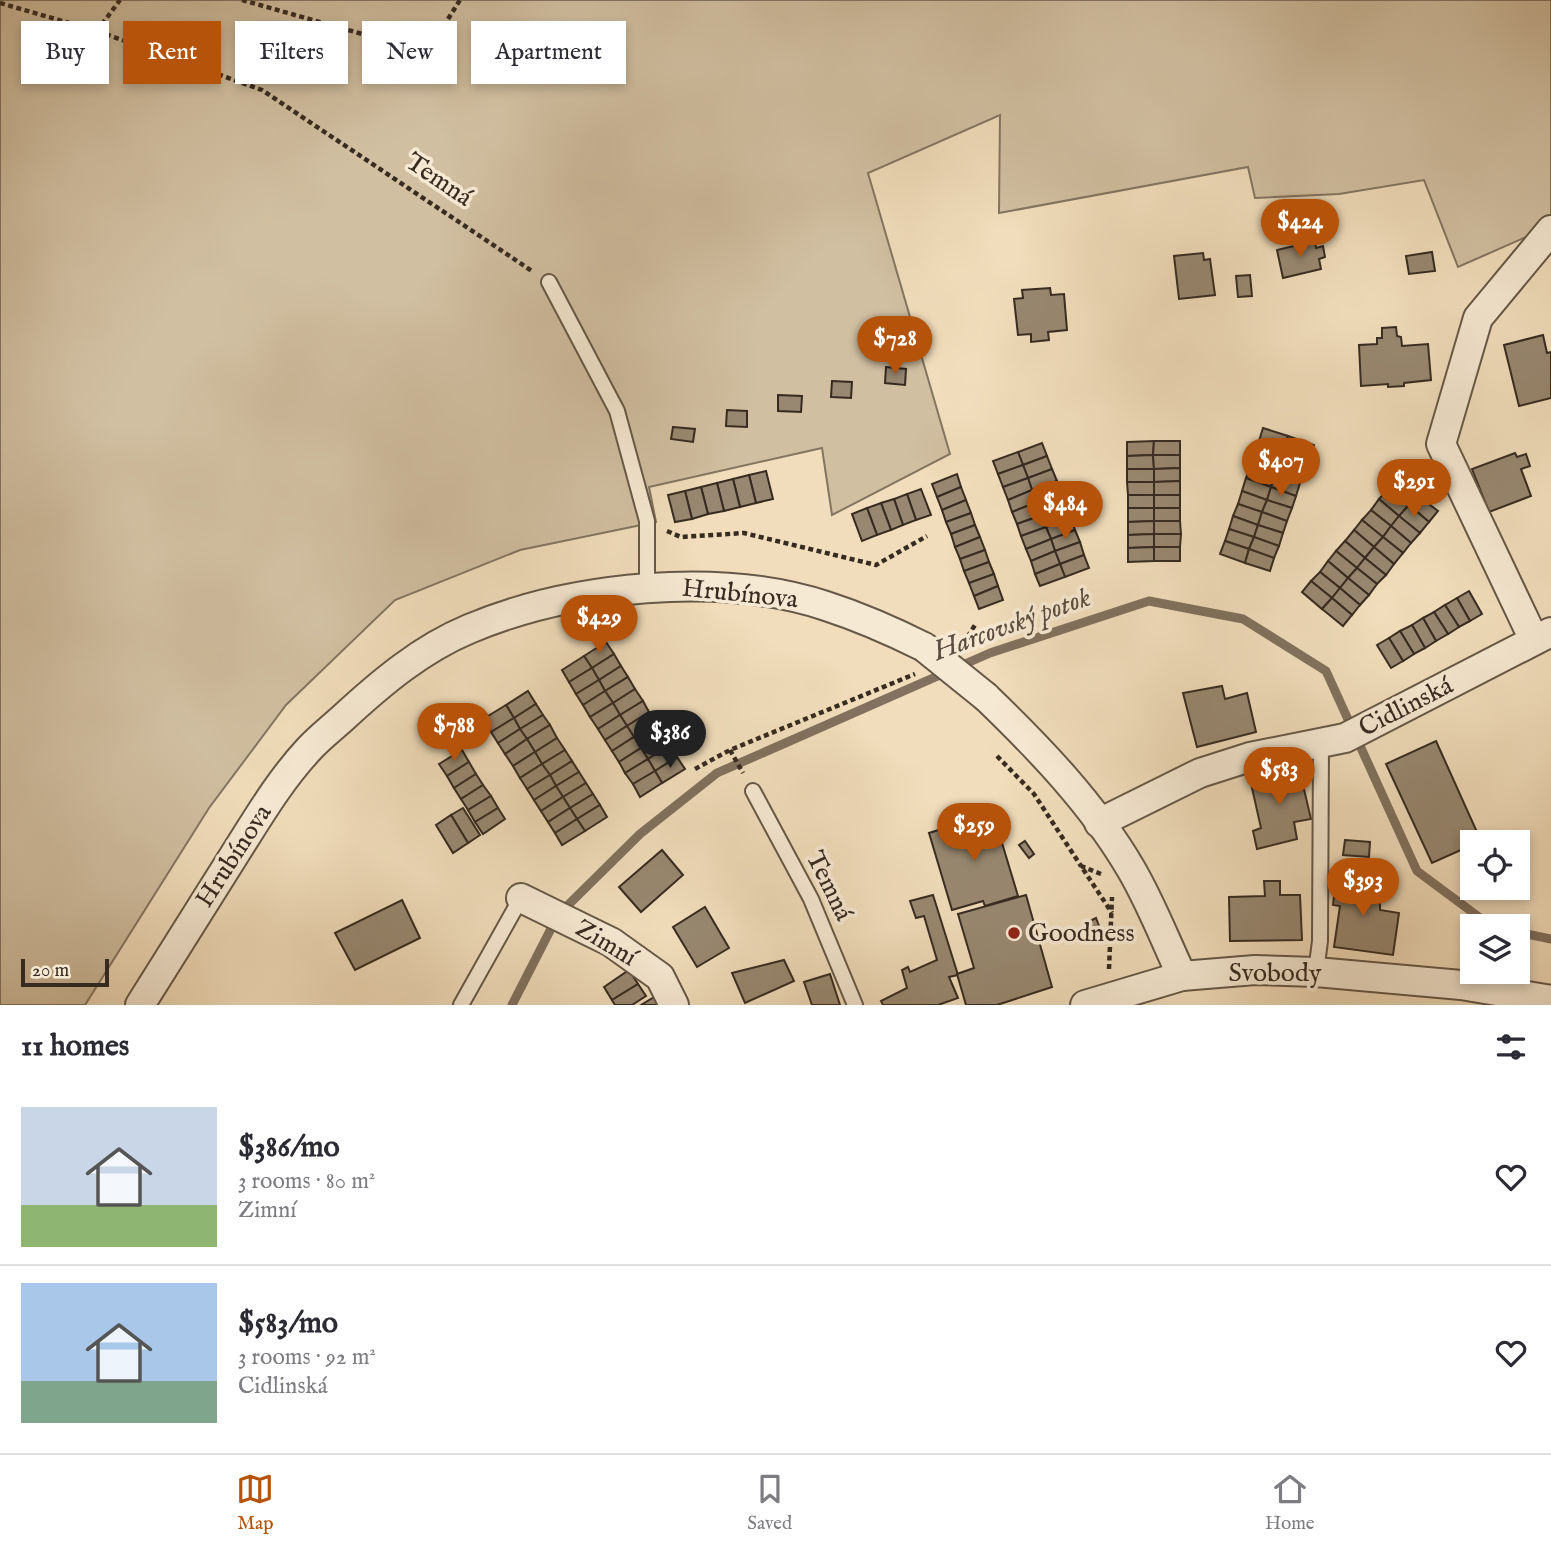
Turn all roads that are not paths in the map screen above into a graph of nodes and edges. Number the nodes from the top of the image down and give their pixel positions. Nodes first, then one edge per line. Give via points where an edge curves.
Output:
1 (1551, 230) edge
2 (549, 282) road end
3 (647, 587) junction
4 (1543, 636) edge
5 (1345, 736) junction
6 (753, 791) road end
7 (1100, 823) junction
8 (529, 902) joint
9 (1315, 972) junction
10 (1182, 976) junction
11 (1462, 995) edge
12 (1551, 1000) edge
13 (1097, 1001) edge
14 (140, 1005) edge
15 (461, 1005) edge
16 (674, 1005) edge
17 (855, 1005) edge

1 - 4 street via 1478,318 1441,444
2 - 3 lane via 617,411 648,521
3 - 7 street, Hrubínova, bridge via 737,589 786,596 879,625 922,659 986,697
3 - 14 street, Hrubínova via 527,610 468,629 379,685 308,750 272,797
4 - 5 street, Cidlinská
5 - 7 street, Cidlinská via 1200,773
5 - 9 lane
6 - 17 lane, Temná via 811,899
7 - 10 street, Hrubínova via 1120,872
8 - 15 lane
8 - 16 street, Zimní via 611,942 660,977
9 - 10 street, Svobody via 1255,970
9 - 11 street, Svobody
10 - 13 street, Svobody
11 - 12 street, Svobody

